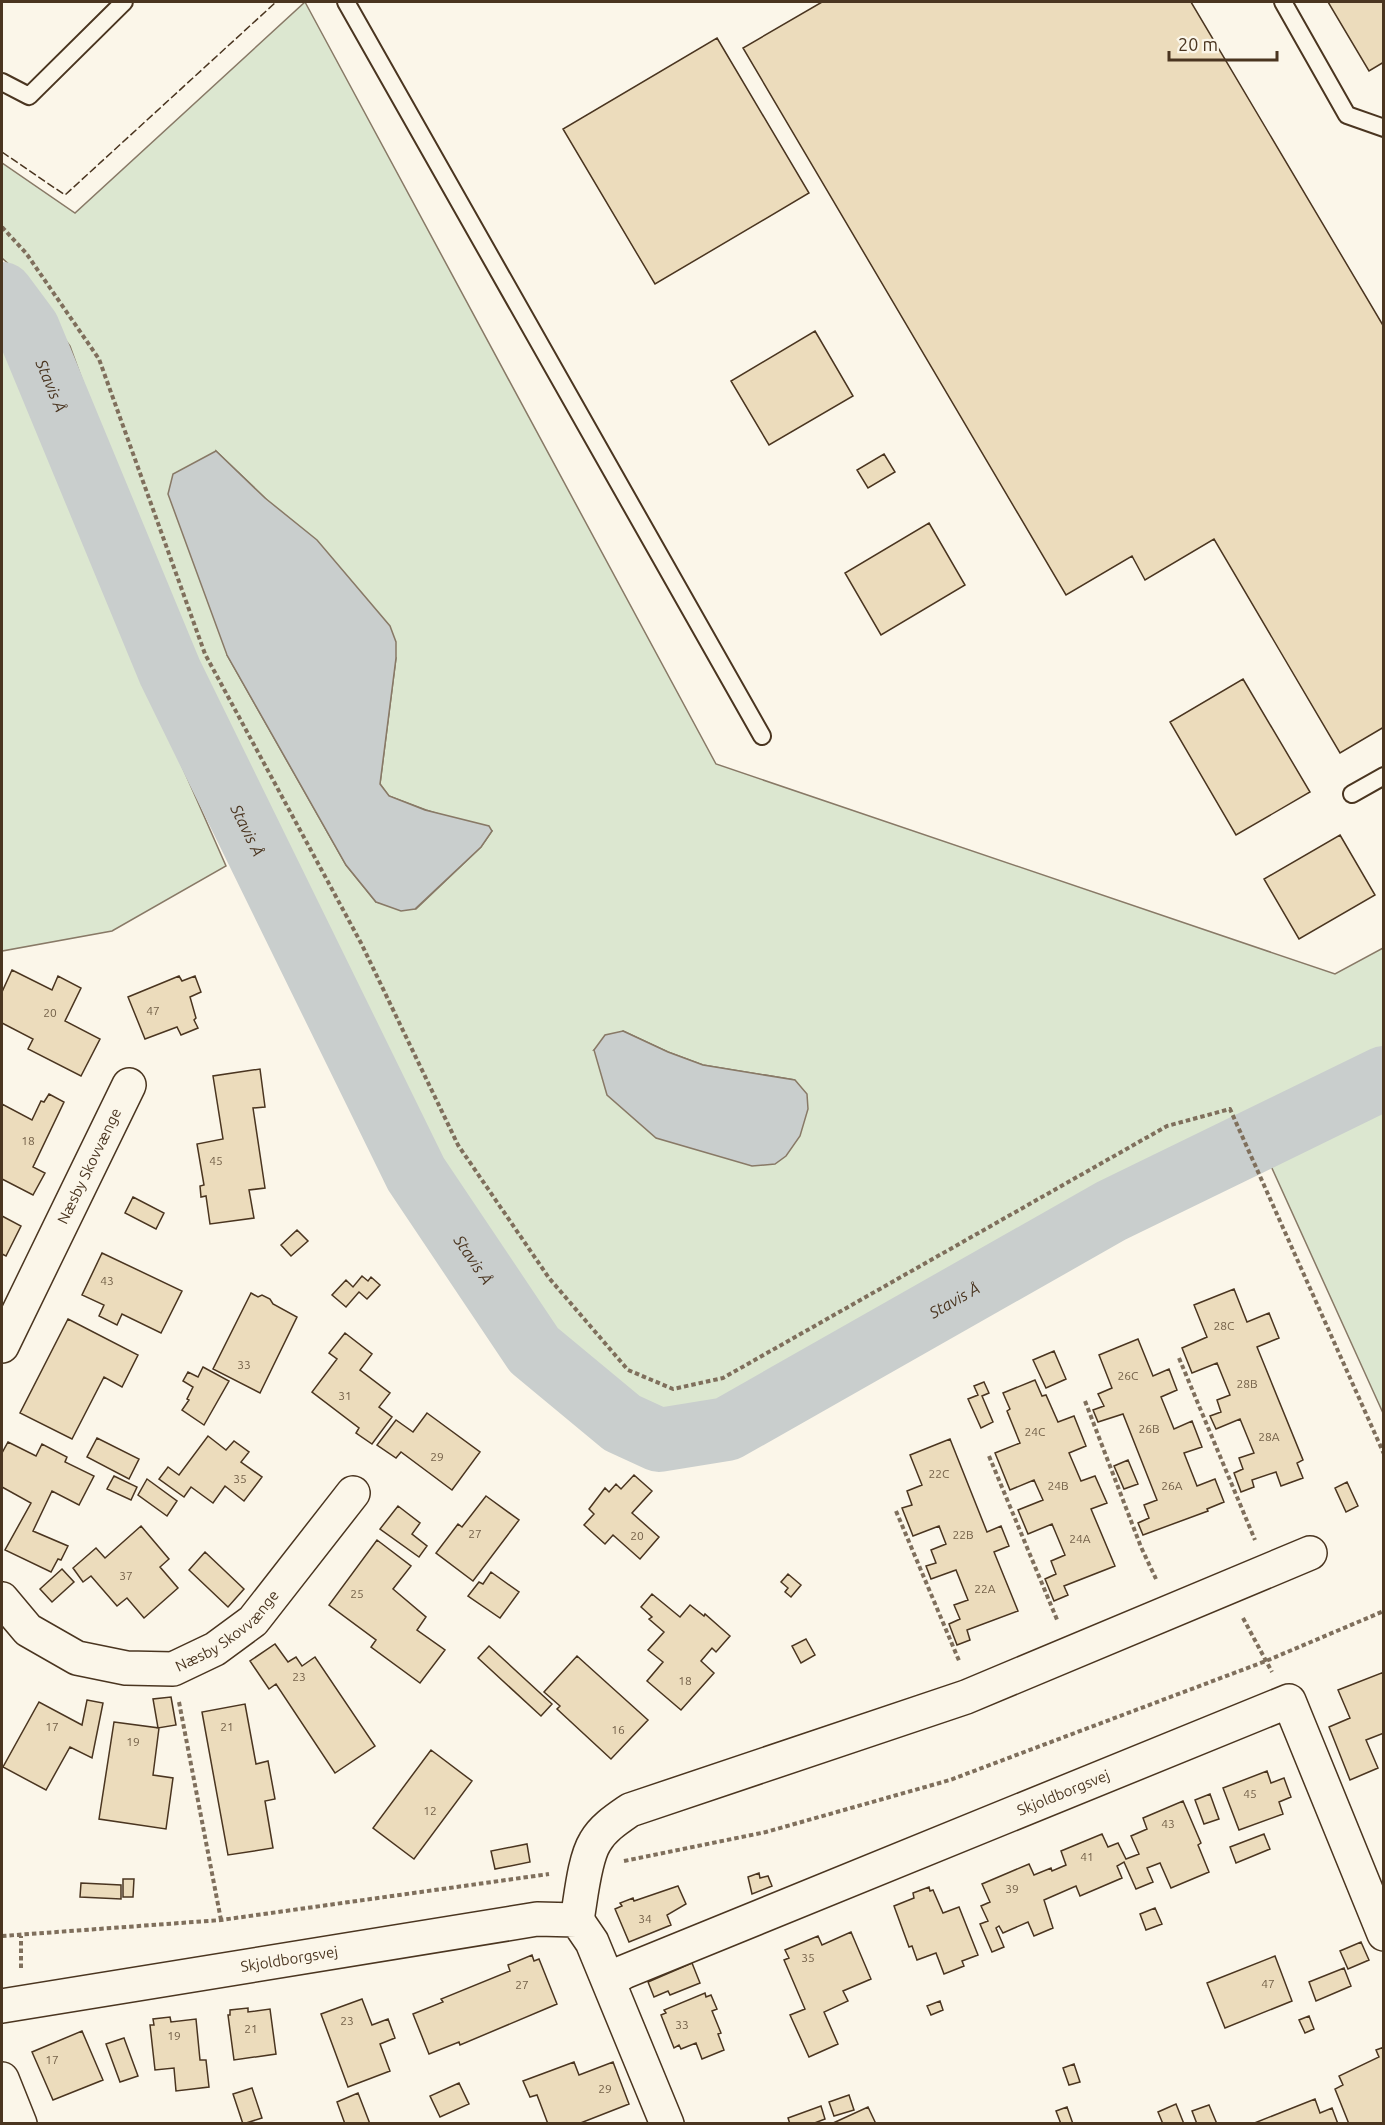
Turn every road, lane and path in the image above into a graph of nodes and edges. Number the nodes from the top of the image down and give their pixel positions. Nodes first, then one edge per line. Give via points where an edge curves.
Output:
1 (124, 2) edge
2 (346, 2) edge
3 (1283, 2) edge
4 (2, 82) edge
5 (1383, 128) edge
6 (2, 227) edge
7 (762, 736) dead end
8 (1383, 776) edge
9 (1352, 794) dead end
10 (129, 1085) dead end
11 (2, 1346) edge
12 (1179, 1358) dead end
13 (1085, 1401) dead end
14 (1383, 1454) edge
15 (989, 1456) dead end
16 (353, 1493) dead end
17 (896, 1511) dead end
18 (1310, 1553) dead end
19 (1268, 1570) junction
20 (1227, 1588) junction
21 (2, 1599) edge
22 (1171, 1611) junction
23 (1071, 1653) junction
24 (173, 1669) junction
25 (973, 1694) junction
26 (1289, 1701) junction
27 (221, 1920) dead end
28 (576, 1920) junction
29 (1383, 1932) edge
30 (609, 1981) junction
31 (2, 2006) edge
32 (2, 2079) edge
33 (20, 2124) edge
34 (668, 2124) edge

1 - 4 lane via 29,96
2 - 7 lane
3 - 5 lane via 1347,115
6 - 14 path via 26,253 99,359 205,654 361,943 458,1144 549,1278 628,1370 673,1389 723,1378 1167,1126 1230,1109
8 - 9 lane
10 - 11 street, Næsby Skovvænge
12 - 19 path
13 - 22 path via 1141,1547
15 - 23 path
16 - 24 street, Næsby Skovvænge via 253,1621 215,1648
17 - 25 path
18 - 19 street
19 - 20 street
20 - 22 street
20 - 26 path
21 - 24 street, Næsby Skovvænge via 28,1630 77,1658 126,1668
22 - 23 street
23 - 25 street
24 - 27 path
25 - 28 street via 630,1810 609,1825 595,1842 585,1869
26 - 29 street
26 - 30 street, Skjoldborgsvej
28 - 30 street via 592,1942
28 - 31 street, Skjoldborgsvej via 537,1919
30 - 34 street
32 - 33 street

